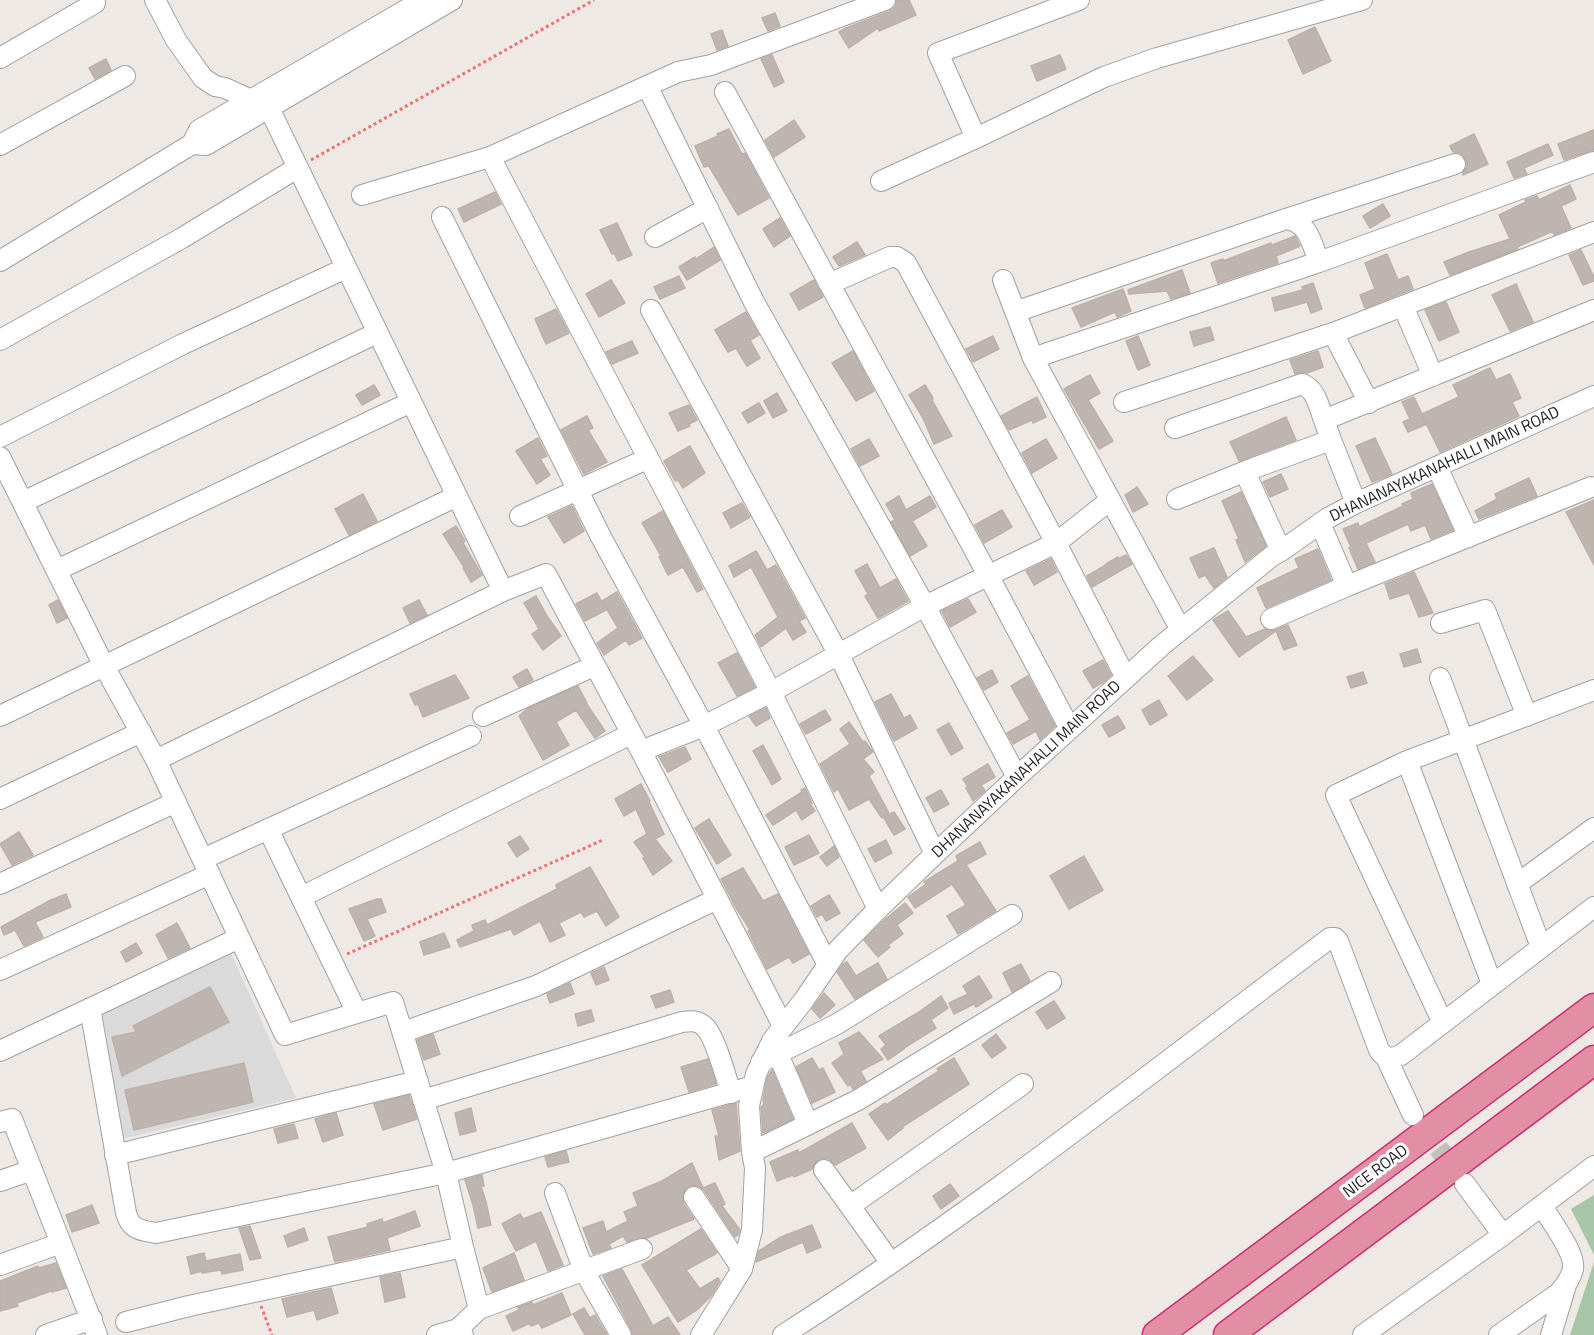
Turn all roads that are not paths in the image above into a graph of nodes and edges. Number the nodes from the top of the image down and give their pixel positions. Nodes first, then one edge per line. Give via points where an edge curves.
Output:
1 (423, 0) edge
2 (452, 0) edge
3 (885, 0) edge
4 (1079, 0) edge
5 (1362, 0) edge
6 (160, 2) edge
7 (95, 3) dead end
8 (0, 58) edge
9 (125, 76) dead end
10 (646, 86) junction
11 (725, 93) dead end
12 (250, 99) junction
13 (269, 108) junction
14 (3, 137) edge
15 (976, 138) junction
16 (192, 144) junction
17 (490, 157) junction
18 (1594, 162) edge
19 (1455, 164) dead end
20 (297, 168) junction
21 (881, 181) dead end
22 (362, 195) dead end
23 (708, 208) junction
24 (442, 217) dead end
25 (1286, 219) junction
26 (1594, 232) edge
27 (655, 237) dead end
28 (0, 261) edge
29 (1319, 262) junction
30 (346, 268) junction
31 (1003, 280) dead end
32 (829, 284) junction
33 (1403, 306) junction
34 (651, 310) dead end
35 (1594, 310) edge
36 (1015, 312) junction
37 (377, 333) junction
38 (1333, 333) junction
39 (0, 340) edge
40 (1033, 358) junction
41 (1432, 376) junction
42 (1593, 400) edge
43 (411, 402) junction
44 (1124, 402) dead end
45 (1369, 403) junction
46 (1324, 420) junction
47 (1175, 428) dead end
48 (0, 436) edge
49 (1331, 440) junction
50 (0, 457) edge
51 (647, 459) junction
52 (1437, 466) junction
53 (1251, 469) junction
54 (1590, 487) dead end
55 (578, 489) junction
56 (457, 496) junction
57 (1178, 499) dead end
58 (1109, 501) junction
59 (23, 502) junction
60 (1356, 503) junction
61 (520, 516) dead end
62 (1320, 523) junction
63 (1469, 537) junction
64 (1056, 543) junction
65 (1281, 551) junction
66 (57, 570) junction
67 (988, 575) junction
68 (1347, 586) junction
69 (503, 591) junction
70 (925, 606) junction
71 (1271, 619) dead end
72 (1441, 623) dead end
73 (1181, 630) junction
74 (839, 655) junction
75 (104, 666) junction
76 (594, 666) junction
77 (1126, 678) junction
78 (1440, 678) dead end
79 (1594, 690) edge
80 (771, 692) junction
81 (0, 716) edge
82 (483, 716) dead end
83 (1527, 716) junction
84 (704, 726) junction
85 (1070, 729) junction
86 (141, 732) junction
87 (471, 736) dead end
88 (1463, 740) junction
89 (636, 743) junction
90 (156, 760) junction
91 (1407, 762) junction
92 (1017, 777) junction
93 (0, 799) edge
94 (176, 802) junction
95 (1594, 828) edge
96 (268, 829) junction
97 (935, 854) junction
98 (206, 867) junction
99 (0, 884) edge
100 (1517, 884) junction
101 (302, 897) junction
102 (717, 899) junction
103 (1594, 907) edge
104 (878, 909) junction
105 (1012, 915) dead end
106 (239, 938) junction
107 (1541, 947) junction
108 (828, 965) junction
109 (0, 970) edge
110 (1051, 982) dead end
111 (1492, 984) junction
112 (90, 1008) junction
113 (1594, 1008) edge
114 (357, 1013) junction
115 (1443, 1023) junction
116 (783, 1026) junction
117 (404, 1032) junction
118 (0, 1051) edge
119 (1386, 1057) junction
120 (770, 1058) junction
121 (1594, 1060) edge
122 (1023, 1084) dead end
123 (753, 1086) junction
124 (421, 1091) junction
125 (731, 1093) junction
126 (1413, 1115) tunnel mouth
127 (0, 1122) edge
128 (808, 1124) junction
129 (752, 1152) junction
130 (115, 1155) junction
131 (1594, 1166) edge
132 (32, 1170) junction
133 (824, 1170) dead end
134 (446, 1173) junction
135 (0, 1181) edge
136 (1465, 1184) tunnel mouth
137 (555, 1193) dead end
138 (694, 1197) dead end
139 (850, 1206) junction
140 (1542, 1206) junction
141 (1503, 1235) junction
142 (61, 1243) junction
143 (463, 1247) junction
144 (642, 1249) dead end
145 (891, 1263) junction
146 (0, 1265) edge
147 (742, 1269) junction
148 (584, 1271) junction
149 (1566, 1285) junction
150 (479, 1309) junction
151 (126, 1322) dead end
152 (94, 1327) edge
153 (461, 1332) edge
154 (46, 1335) edge
155 (437, 1335) edge
156 (621, 1335) edge
157 (701, 1335) edge
158 (783, 1335) edge
159 (1157, 1335) edge
160 (1228, 1335) edge
161 (1363, 1335) edge
162 (1498, 1335) edge
163 (1551, 1335) edge

1 - 12 street
2 - 13 street
3 - 10 street
4 - 15 street via 938,53
5 - 15 street via 1157,58 1104,77
6 - 12 street via 176,40 203,78
7 - 8 street
9 - 14 street
10 - 17 street
10 - 23 street
11 - 32 street
12 - 13 street
12 - 16 street via 199,130
13 - 16 street via 206,145
13 - 20 street
15 - 21 street
16 - 28 street
17 - 22 street
17 - 51 street
18 - 29 street
19 - 25 street
20 - 30 street
20 - 39 street
23 - 27 street
23 - 70 street via 754,302
24 - 55 street
25 - 29 street via 1304,227
25 - 36 street
26 - 33 street
29 - 40 street
30 - 37 street
30 - 48 street
31 - 36 street
32 - 64 street via 890,257 906,263
32 - 67 street
33 - 38 street
33 - 41 street
34 - 74 street
35 - 41 street
36 - 40 street
37 - 43 street
37 - 59 street
38 - 44 street
38 - 45 street
40 - 58 street
41 - 45 street
42 - 52 street, DHANANAYAKANAHALLI MAIN ROAD
43 - 56 street
43 - 66 street
45 - 46 street
46 - 47 street via 1314,393 1302,384
46 - 49 street
49 - 53 street
49 - 60 street
50 - 59 street
51 - 55 street
51 - 80 street
52 - 60 street, DHANANAYAKANAHALLI MAIN ROAD
52 - 63 street
53 - 57 street
53 - 65 street via 1249,481
54 - 63 street
55 - 61 street
55 - 84 street
56 - 69 street
56 - 75 street
58 - 64 street
58 - 73 street
59 - 66 street
60 - 62 street, DHANANAYAKANAHALLI MAIN ROAD
62 - 65 street, DHANANAYAKANAHALLI MAIN ROAD
62 - 68 street
63 - 68 street
64 - 67 street
64 - 77 street
65 - 73 street, DHANANAYAKANAHALLI MAIN ROAD
66 - 75 street
67 - 70 street
67 - 85 street
68 - 71 street
69 - 76 street via 546,574
69 - 90 street
70 - 74 street
70 - 92 street
72 - 83 street via 1485,610
73 - 77 street, DHANANAYAKANAHALLI MAIN ROAD
74 - 80 street
74 - 97 street
75 - 81 street
75 - 86 street
76 - 82 street
76 - 89 street
77 - 85 street, DHANANAYAKANAHALLI MAIN ROAD
78 - 88 street
79 - 83 street
80 - 84 street
80 - 104 street
83 - 88 street
84 - 89 street
84 - 108 street
85 - 92 street, DHANANAYAKANAHALLI MAIN ROAD
86 - 90 street
86 - 93 street
87 - 96 street
88 - 91 street
88 - 100 street
89 - 101 street
89 - 102 street
90 - 94 street
91 - 111 street
91 - 115 street via 1336,795
92 - 97 street, DHANANAYAKANAHALLI MAIN ROAD
94 - 98 street
94 - 99 street
95 - 100 street
96 - 98 street
96 - 101 street
97 - 104 street, DHANANAYAKANAHALLI MAIN ROAD
98 - 106 street
98 - 109 street
100 - 107 street
101 - 114 street
102 - 116 street
102 - 117 street via 536,986
103 - 107 street
104 - 108 street, DHANANAYAKANAHALLI MAIN ROAD
105 - 120 street via 837,1024
106 - 112 street
106 - 114 street via 285,1035
107 - 111 street
108 - 116 street, DHANANAYAKANAHALLI MAIN ROAD
110 - 128 street via 858,1100
111 - 115 street
112 - 118 street
112 - 130 street
113 - 159 highway, NICE ROAD
114 - 117 street via 393,1002
115 - 119 street via 1401,1055
116 - 120 street, DHANANAYAKANAHALLI MAIN ROAD via 772,1041
117 - 124 street
119 - 126 street
119 - 145 street via 1379,1050 1338,941 1330,938 992,1192
120 - 123 street, DHANANAYAKANAHALLI MAIN ROAD via 756,1074
120 - 128 street
121 - 160 highway
122 - 139 street
123 - 125 street
123 - 129 street, DHANANAYAKANAHALLI MAIN ROAD via 749,1106
124 - 125 street via 695,1021 711,1034
124 - 130 street
124 - 134 street
125 - 134 street
127 - 132 street via 12,1119
128 - 129 street
129 - 147 street, DHANANAYAKANAHALLI MAIN ROAD via 752,1230
130 - 134 street via 128,1221 140,1230 156,1233
131 - 140 street
132 - 135 street
132 - 142 street
133 - 139 street
134 - 143 street
136 - 141 street
137 - 148 street
138 - 147 street
139 - 145 street
140 - 141 street
140 - 149 street via 1573,1261
141 - 161 street
142 - 146 street
142 - 152 street
143 - 150 street
143 - 151 street
144 - 148 street
145 - 158 street
147 - 157 street, DHANANAYAKANAHALLI MAIN ROAD
148 - 150 street
148 - 156 street
149 - 162 street
149 - 163 street
150 - 153 street
152 - 154 street
153 - 155 street

